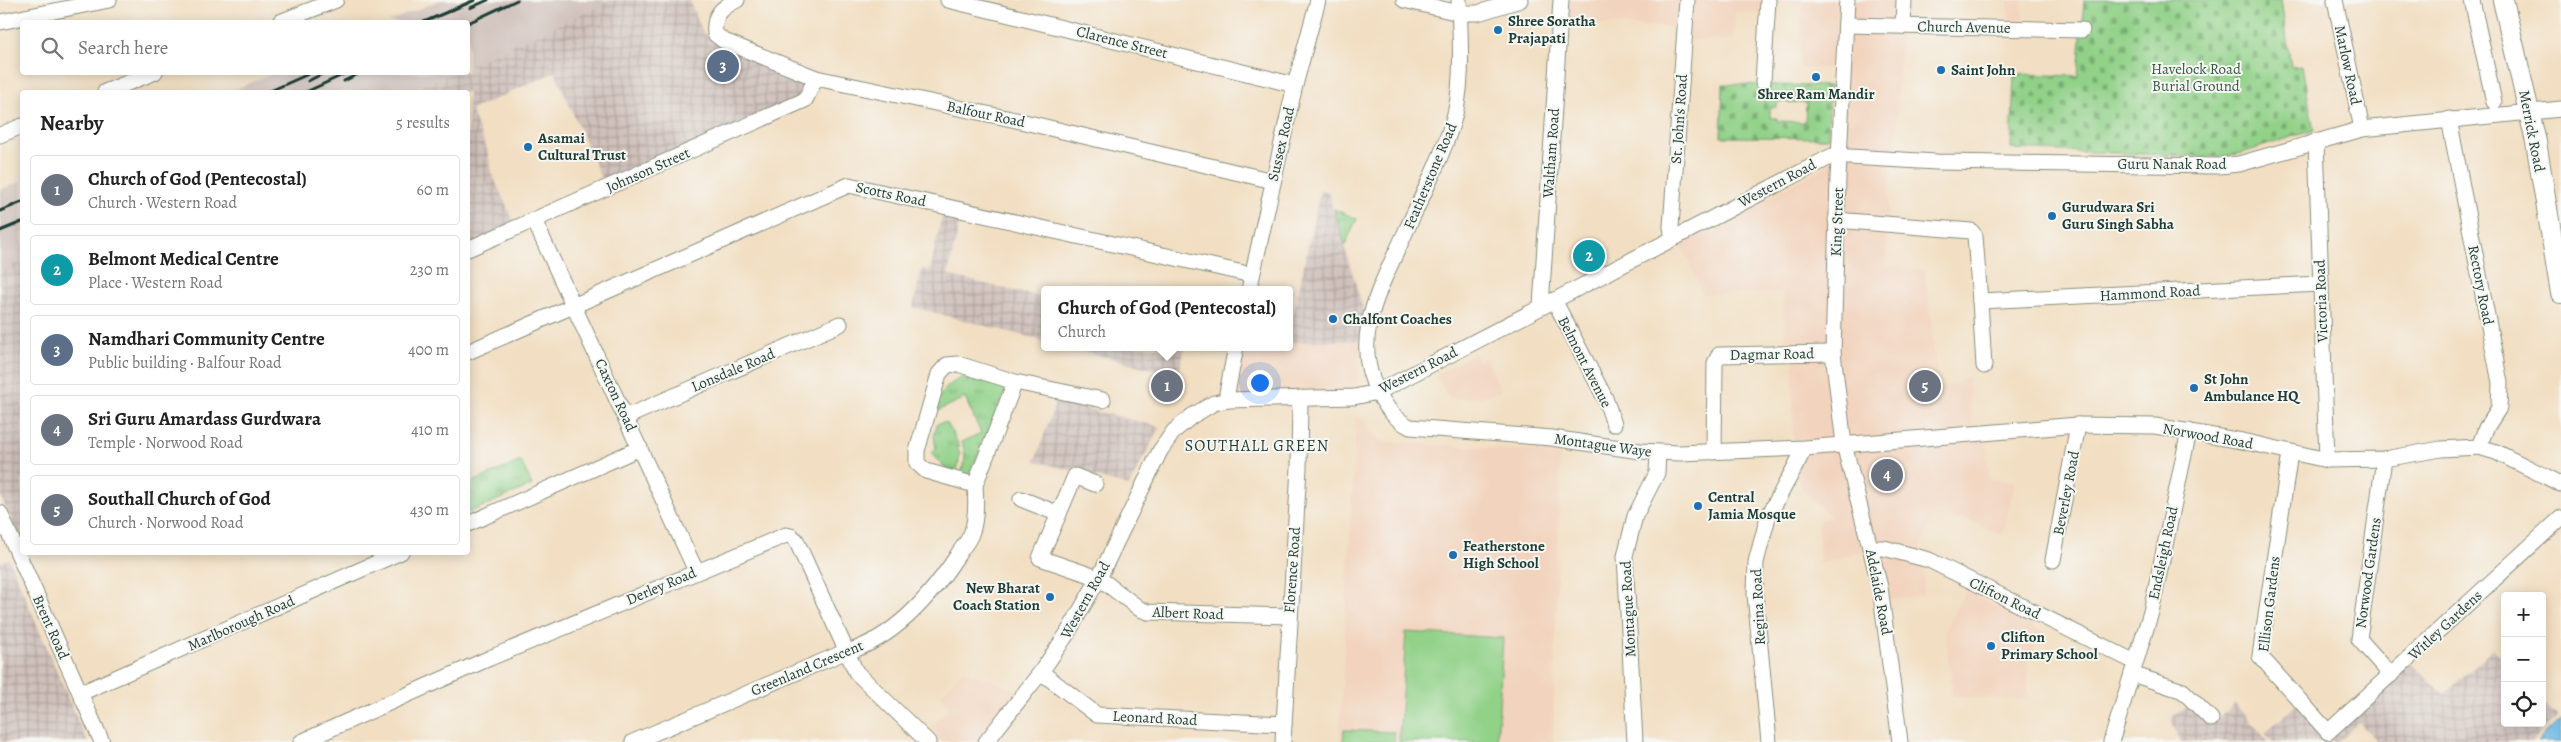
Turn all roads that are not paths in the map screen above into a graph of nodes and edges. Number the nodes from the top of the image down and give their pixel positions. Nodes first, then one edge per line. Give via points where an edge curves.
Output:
1 (109, 0) edge
2 (336, 0) edge
3 (737, 0) edge
4 (948, 0) edge
5 (1318, 0) edge
6 (1404, 0) edge
7 (1520, 0) edge
8 (1561, 0) edge
9 (1687, 0) edge
10 (1768, 0) edge
11 (1847, 0) edge
12 (1904, 0) edge
13 (2335, 0) edge
14 (2472, 0) edge
15 (2503, 0) edge
16 (1459, 6) edge
17 (285, 20) edge
18 (0, 22) edge
19 (1846, 25) junction
20 (1903, 26) junction
21 (2082, 30) dead end
22 (148, 75) edge
23 (816, 78) junction
24 (1762, 82) dead end
25 (1295, 85) junction
26 (110, 90) edge
27 (2494, 102) dead end
28 (2561, 109) edge
29 (2529, 112) junction
30 (2449, 120) junction
31 (20, 127) edge
32 (2362, 129) junction
33 (0, 135) edge
34 (2316, 141) junction
35 (1839, 156) junction
36 (1273, 181) junction
37 (534, 220) junction
38 (1836, 220) junction
39 (1673, 239) junction
40 (470, 248) edge
41 (1252, 275) junction
42 (2320, 284) junction
43 (1250, 286) edge
44 (2561, 293) edge
45 (1980, 302) junction
46 (1547, 303) junction
47 (574, 306) junction
48 (840, 324) dead end
49 (470, 351) edge
50 (1235, 351) edge
51 (1833, 353) junction
52 (1984, 366) dead end
53 (1015, 382) junction
54 (1378, 392) junction
55 (1300, 398) junction
56 (1103, 400) dead end
57 (1228, 400) junction
58 (626, 417) junction
59 (1614, 424) dead end
60 (2078, 425) junction
61 (2189, 431) junction
62 (1844, 444) junction
63 (2479, 447) junction
64 (640, 448) junction
65 (1805, 448) junction
66 (1779, 449) junction
67 (1714, 452) junction
68 (2290, 452) junction
69 (1658, 453) junction
70 (2384, 459) junction
71 (2327, 460) junction
72 (1789, 479) junction
73 (1095, 484) dead end
74 (2561, 484) edge
75 (975, 485) junction
76 (1021, 499) dead end
77 (0, 512) edge
78 (1059, 514) junction
79 (470, 523) edge
80 (2556, 523) edge
81 (20, 548) edge
82 (1871, 548) junction
83 (23, 555) edge
84 (394, 555) edge
85 (2053, 560) dead end
86 (696, 571) junction
87 (1099, 578) junction
88 (1289, 616) junction
89 (846, 652) junction
90 (1042, 672) junction
91 (2132, 674) junction
92 (2391, 675) junction
93 (81, 693) junction
94 (2211, 720) dead end
95 (1284, 724) junction
96 (2328, 732) joint
97 (102, 742) edge
98 (301, 742) edge
99 (634, 742) edge
100 (928, 742) edge
101 (986, 742) edge
102 (1283, 742) edge
103 (1635, 742) edge
104 (1769, 742) edge
105 (1900, 742) edge
106 (2111, 742) edge

1 - 18 street
2 - 17 street
3 - 23 street, Balfour Road via 717,14 715,34 724,41
4 - 25 street, Clarence Street
5 - 25 street, Sussex Road
6 - 16 street
7 - 16 street via 1486,12
8 - 46 street, Waltham Road
9 - 39 street, St. John's Road via 1671,227
10 - 24 street
11 - 19 street, King Street
12 - 20 street
13 - 32 street, Marlow Road
14 - 27 street via 2495,81
15 - 29 main road, Merrick Road
16 - 54 street, Featherstone Road via 1459,88 1454,119 1371,313 1366,360
19 - 20 street, Church Avenue
19 - 35 street, King Street
20 - 21 street, Church Avenue
22 - 26 street
23 - 36 street, Balfour Road via 1016,120
23 - 37 street, Johnson Street via 805,100
25 - 36 street, Sussex Road
28 - 29 street, Guru Nanak Road
29 - 30 street, Guru Nanak Road
29 - 44 main road, Merrick Road
30 - 32 street, Guru Nanak Road
30 - 63 street, Rectory Road via 2500,383 2499,408
31 - 33 street
32 - 34 street, Guru Nanak Road
34 - 35 street, Guru Nanak Road via 2239,164 2219,166 1937,162
34 - 42 street, Victoria Road
35 - 38 street, King Street
35 - 39 street, Western Road via 1825,158
36 - 41 street, Sussex Road
37 - 40 street, Johnson Street
37 - 47 street, Caxton Road
38 - 45 street via 1971,231 1975,236
38 - 51 street, King Street
39 - 46 street, Western Road
41 - 43 street, Sussex Road
41 - 47 street, Scotts Road via 849,185
42 - 45 street, Hammond Road
42 - 71 street, Victoria Road
45 - 52 street
46 - 54 street, Western Road
46 - 59 street, Belmont Avenue via 1603,394
47 - 49 street, Scotts Road
47 - 58 street, Caxton Road
48 - 58 street, Lonsdale Road
50 - 57 street
51 - 62 street, King Street
51 - 67 street, Dagmar Road via 1719,355 1714,363
53 - 56 street
53 - 75 street
53 - 75 street via 958,364 946,365 939,374 917,451 917,462 926,471
54 - 55 street, Western Road via 1354,397
54 - 69 street, Montague Waye via 1392,414 1410,427 1552,438
55 - 57 street, Western Road
55 - 88 street, Florence Road via 1299,468
57 - 87 street, Western Road via 1214,403 1174,431 1160,451
58 - 64 street, Caxton Road
60 - 61 street, Norwood Road via 2123,424
60 - 62 street, Norwood Road
60 - 85 street, Beverley Road
61 - 68 street, Norwood Road
61 - 91 street, Endsleigh Road via 2151,612
62 - 65 street, Montague Waye
62 - 82 street, Adelaide Road
63 - 70 street, Norwood Road via 2441,449
63 - 74 street, Norwood Road
64 - 79 street
64 - 86 street, Caxton Road
65 - 66 street, Montague Waye
65 - 72 street, Regina Road
66 - 67 street, Montague Waye
66 - 72 street via 1788,463
67 - 69 street, Montague Waye
68 - 71 street, Norwood Road
68 - 96 street, Ellison Gardens via 2260,656
69 - 103 street, Montague Road via 1657,473 1635,516 1625,556
70 - 71 street, Norwood Road
70 - 92 street, Norwood Gardens via 2359,639
72 - 104 street, Regina Road via 1768,517 1755,577
73 - 78 street via 1075,476
75 - 89 street, Greenland Crescent via 972,533 940,582 908,617 853,651
76 - 78 street
77 - 81 street, Brent Road
78 - 87 street, Albert Road via 1040,558
80 - 92 street, Witley Gardens
82 - 91 street, Clifton Road via 1884,548 1929,560
82 - 105 street, Adelaide Road via 1884,608
83 - 93 street, Brent Road
84 - 93 street, Marlborough Road
86 - 89 street, Derley Road via 780,536 791,536 796,540
86 - 98 street, Derley Road
87 - 88 street, Albert Road via 1148,612
87 - 90 street, Western Road
88 - 95 street, Florence Road
89 - 99 street, Greenland Crescent
89 - 100 street, Derley Road via 856,672
90 - 95 street, Leonard Road via 1097,715
90 - 101 street, Western Road
91 - 94 street via 2183,692
91 - 106 street, Endsleigh Road
92 - 96 street, Witley Gardens
93 - 97 street, Brent Road
95 - 102 street, Florence Road

